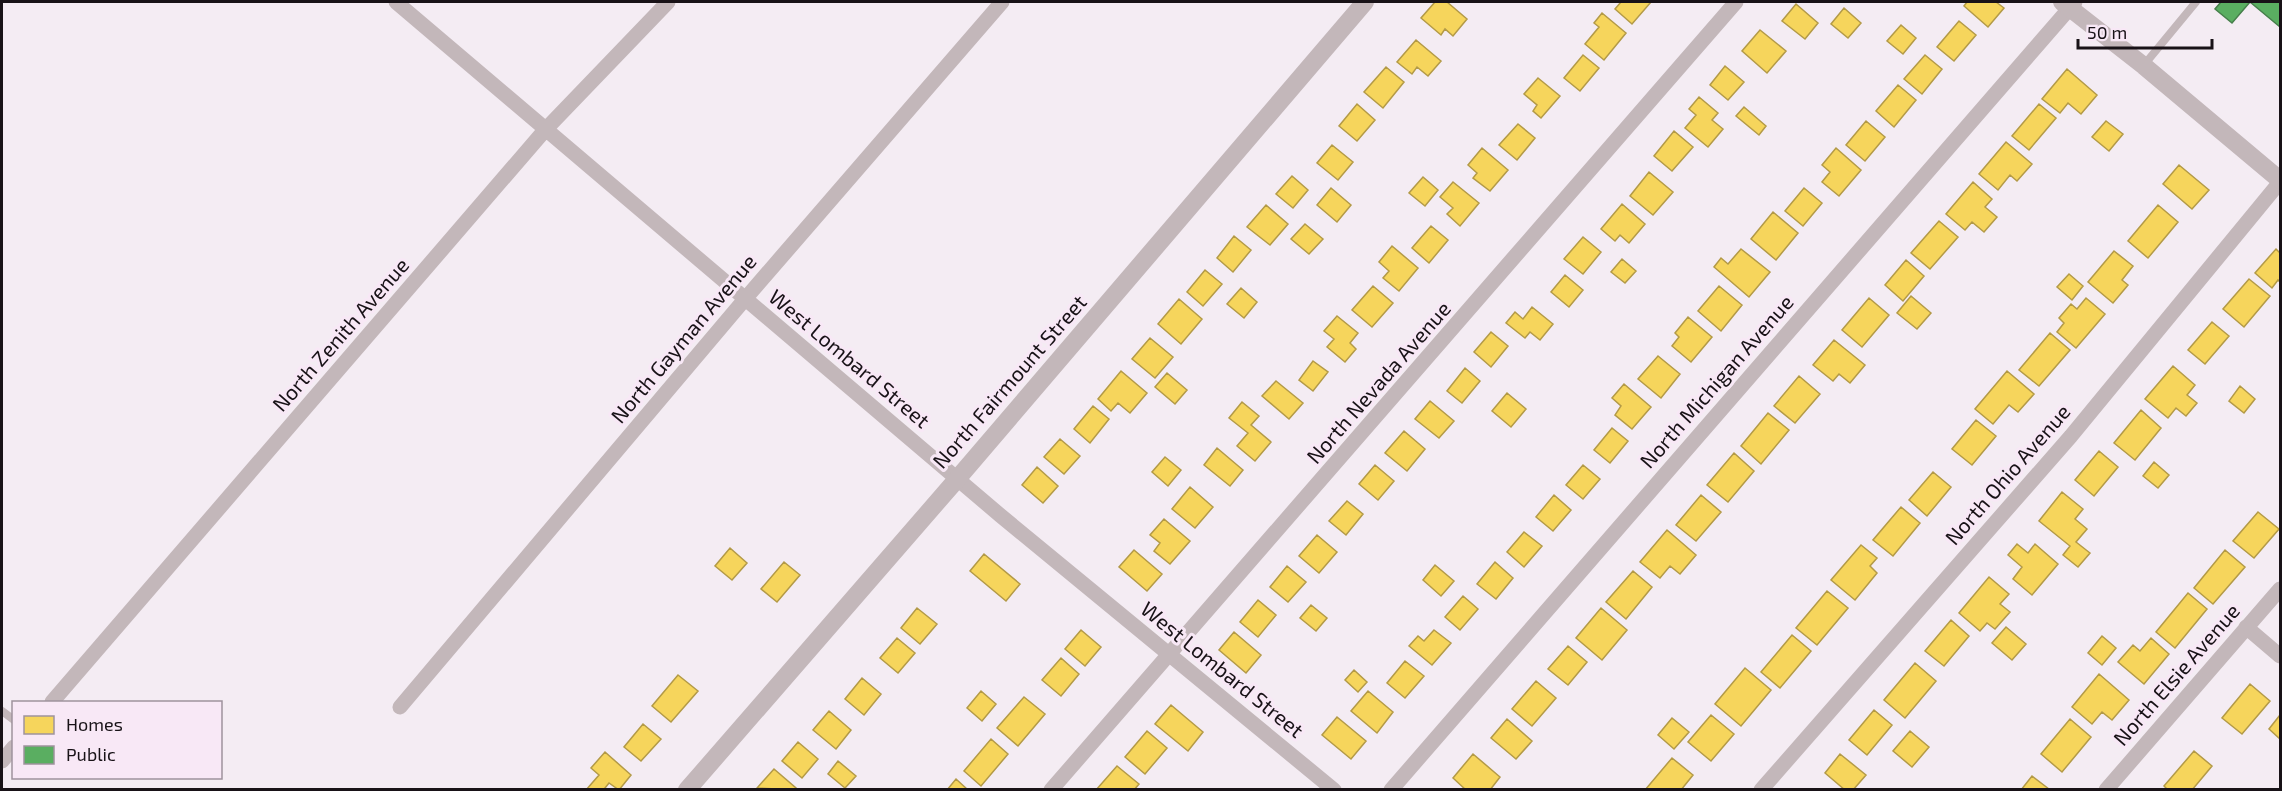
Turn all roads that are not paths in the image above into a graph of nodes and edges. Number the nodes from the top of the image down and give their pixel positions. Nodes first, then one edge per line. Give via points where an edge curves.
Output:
1 (396, 2) edge
2 (668, 2) edge
3 (1002, 2) edge
4 (1365, 2) edge
5 (1736, 2) edge
6 (2196, 2) edge
7 (2068, 4) edge
8 (2144, 66) junction
9 (545, 130) junction
10 (2280, 181) edge
11 (745, 299) junction
12 (958, 478) junction
13 (2280, 589) edge
14 (2246, 627) junction
15 (1170, 655) junction
16 (2280, 656) edge
17 (53, 701) edge
18 (400, 707) dead end
19 (12, 749) edge
20 (2, 761) edge
21 (687, 789) edge
22 (1051, 789) edge
23 (1334, 789) edge
24 (1391, 789) edge
25 (1761, 789) edge
26 (2106, 789) edge

1 - 9 street, West Lombard Street
2 - 9 street, North Zenith Avenue
3 - 11 street, North Gayman Avenue
4 - 12 street, North Fairmount Street
5 - 15 street, North Nevada Avenue
6 - 8 lane
7 - 8 street
7 - 24 street, North Michigan Avenue
8 - 10 street
9 - 11 street, West Lombard Street
9 - 17 street, North Zenith Avenue
10 - 25 street, North Ohio Avenue via 2071,435
11 - 12 street, West Lombard Street
11 - 18 street, North Gayman Avenue
12 - 15 street, West Lombard Street
12 - 21 street, North Fairmount Street
13 - 14 street, North Elsie Avenue
14 - 16 street
14 - 26 street, North Elsie Avenue
15 - 22 street, North Nevada Avenue
15 - 23 street, West Lombard Street
19 - 20 street

